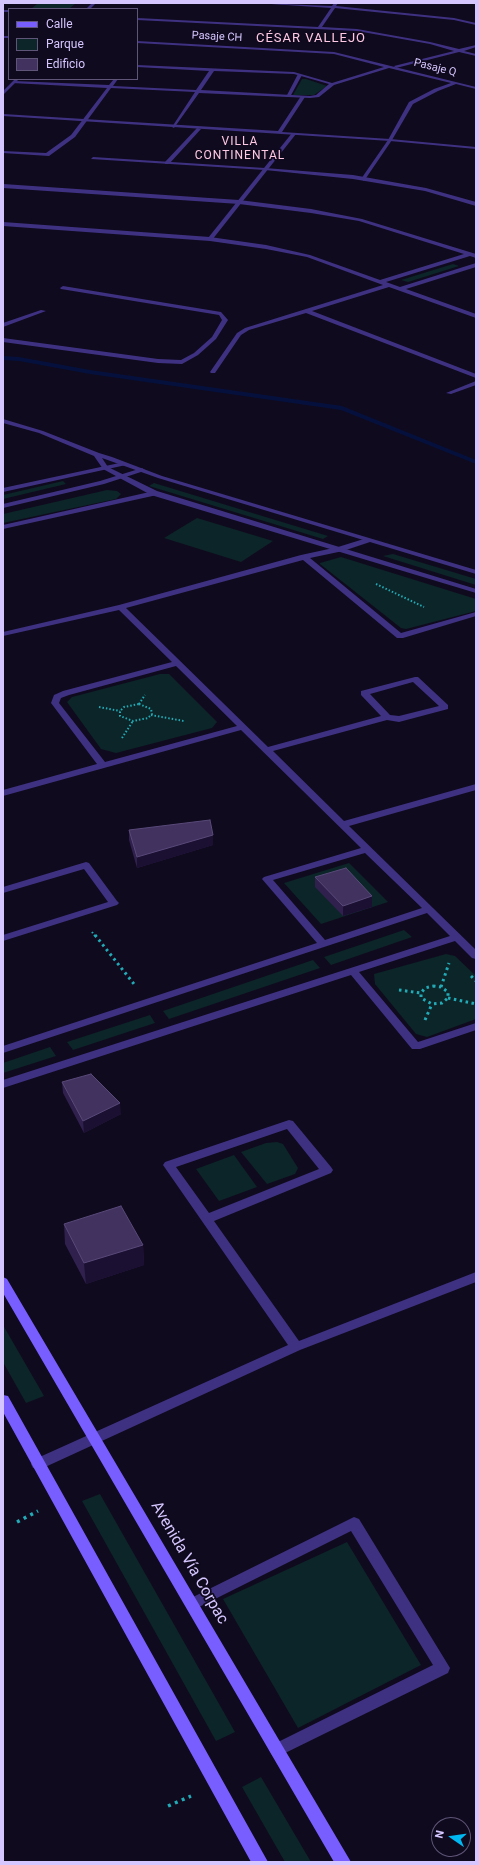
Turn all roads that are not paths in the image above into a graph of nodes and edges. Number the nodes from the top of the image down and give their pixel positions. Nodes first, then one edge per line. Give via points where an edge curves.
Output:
1 (258, 3) edge
2 (335, 5) edge
3 (138, 19) edge
4 (476, 24) edge
5 (319, 28) junction
6 (138, 42) edge
7 (476, 46) edge
8 (458, 50) junction
9 (476, 55) edge
10 (138, 66) edge
11 (390, 66) junction
12 (396, 68) junction
13 (212, 70) junction
14 (300, 75) junction
15 (115, 80) edge
16 (15, 81) edge
17 (456, 83) junction
18 (332, 84) junction
19 (110, 87) junction
20 (476, 88) edge
21 (197, 91) junction
22 (3, 94) edge
23 (288, 96) junction
24 (303, 97) junction
25 (3, 115) edge
26 (83, 121) junction
27 (174, 127) junction
28 (200, 129) junction
29 (279, 133) junction
30 (294, 134) junction
31 (390, 140) junction
32 (476, 148) edge
33 (3, 152) edge
34 (93, 158) dead end
35 (166, 163) junction
36 (265, 169) junction
37 (364, 179) junction
38 (3, 186) edge
39 (239, 202) junction
40 (476, 204) edge
41 (3, 224) edge
42 (210, 239) junction
43 (476, 252) edge
44 (470, 254) junction
45 (476, 256) edge
46 (476, 265) edge
47 (379, 282) junction
48 (389, 285) junction
49 (63, 288) dead end
50 (400, 289) junction
51 (43, 310) dead end
52 (307, 311) junction
53 (476, 316) edge
54 (3, 325) edge
55 (3, 340) edge
56 (213, 372) dead end
57 (476, 376) edge
58 (476, 383) edge
59 (449, 393) dead end
60 (3, 421) edge
61 (96, 455) junction
62 (124, 464) junction
63 (105, 468) junction
64 (142, 470) junction
65 (122, 477) junction
66 (3, 490) edge
67 (154, 493) junction
68 (3, 506) edge
69 (3, 527) edge
70 (367, 540) junction
71 (340, 549) junction
72 (304, 557) junction
73 (476, 572) edge
74 (476, 591) edge
75 (121, 607) junction
76 (475, 616) edge
77 (3, 634) edge
78 (178, 663) junction
79 (387, 717) junction
80 (243, 727) junction
81 (267, 750) junction
82 (103, 766) junction
83 (476, 787) edge
84 (3, 793) edge
85 (342, 825) junction
86 (367, 849) junction
87 (3, 890) edge
88 (429, 909) junction
89 (457, 937) junction
90 (3, 938) edge
91 (323, 944) junction
92 (476, 956) edge
93 (352, 970) junction
94 (476, 1026) edge
95 (3, 1050) edge
96 (3, 1084) edge
97 (207, 1219) junction
98 (476, 1277) edge
99 (3, 1282) edge
100 (296, 1347) junction
101 (3, 1400) edge
102 (94, 1438) junction
103 (38, 1464) junction
104 (192, 1604) junction
105 (277, 1750) junction
106 (260, 1862) edge
107 (343, 1862) edge

1 - 2 street
2 - 4 street
2 - 5 street
3 - 5 street
5 - 8 street via 389,35
6 - 11 street, Pasaje CH via 322,51
7 - 8 street
8 - 9 street
8 - 12 street
10 - 13 street
11 - 12 street, Pasaje Q
11 - 18 street
12 - 17 street, Pasaje Q
13 - 14 street
13 - 21 street
14 - 18 street
14 - 23 street
15 - 19 street
16 - 19 street
16 - 22 street
17 - 20 street, Pasaje Q
17 - 31 street via 411,103
18 - 24 street via 317,96
19 - 21 street
19 - 26 street
21 - 23 street
21 - 27 street
23 - 24 street
24 - 29 street
25 - 26 street
26 - 27 street
26 - 33 street via 73,136 47,155
27 - 28 street
28 - 29 street
28 - 35 street
29 - 30 street
30 - 31 street
30 - 36 street
31 - 32 street
31 - 37 street
34 - 35 street
35 - 36 street
36 - 37 street
36 - 39 street
37 - 40 street via 426,190
38 - 39 street
39 - 42 street
39 - 44 street via 360,220
41 - 42 street
42 - 47 street via 293,253
43 - 44 street
44 - 45 street
44 - 47 street
46 - 50 street
47 - 48 street
48 - 50 street
48 - 52 street
49 - 55 street via 221,314 224,320 214,338 182,362
50 - 53 street
51 - 54 street
52 - 56 street via 247,329 239,334
52 - 57 street
58 - 59 street
60 - 61 street via 48,435
61 - 62 street
61 - 63 street
62 - 63 street
62 - 64 street
63 - 65 street
63 - 66 street
64 - 65 street
64 - 70 street
65 - 67 street
65 - 68 street
67 - 69 street
67 - 71 street
70 - 71 street
70 - 73 street
71 - 72 street
71 - 74 street
72 - 75 street
72 - 76 street via 400,636
75 - 77 street
75 - 78 street
78 - 80 street
78 - 82 street via 57,697 55,703
79 - 79 street via 399,719 445,706 415,679 364,693
79 - 81 street
80 - 81 street
80 - 82 street
81 - 85 street
82 - 84 street
83 - 85 street
85 - 86 street
86 - 88 street
86 - 91 street via 266,879
87 - 90 street via 86,865 114,903
88 - 89 street
88 - 91 street
89 - 92 street
89 - 93 street
91 - 95 street
93 - 94 street via 416,1047
93 - 96 street
97 - 97 street via 169,1165 288,1124 327,1170
97 - 100 street
98 - 100 street
99 - 102 main road, Avenida Vía Corpac
100 - 102 street
101 - 103 main road
102 - 103 street
102 - 104 main road, Avenida Vía Corpac
103 - 106 main road
104 - 105 main road, Avenida Vía Corpac
104 - 105 street via 354,1523 443,1668
105 - 107 main road, Avenida Vía Corpac

